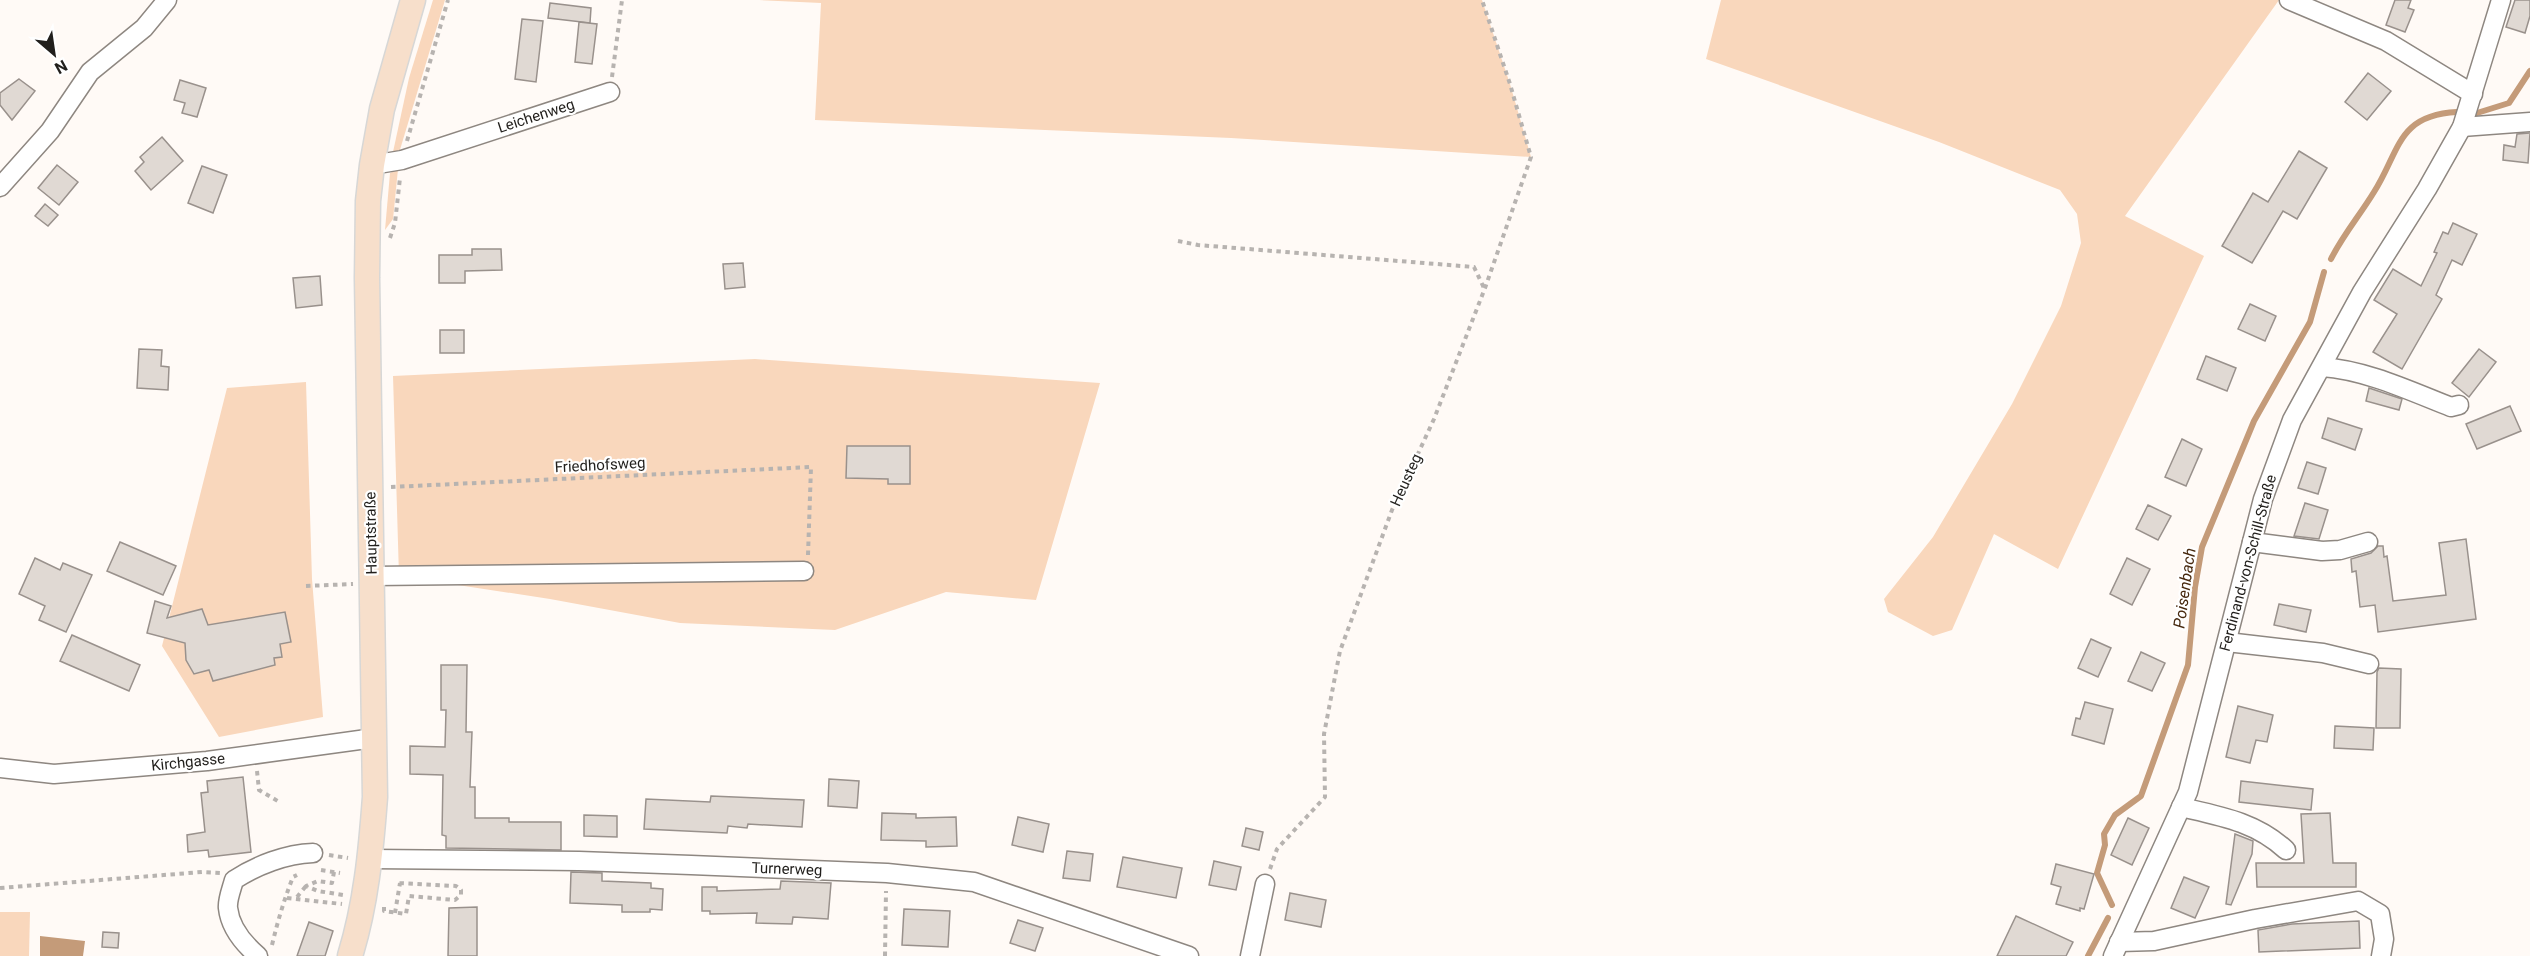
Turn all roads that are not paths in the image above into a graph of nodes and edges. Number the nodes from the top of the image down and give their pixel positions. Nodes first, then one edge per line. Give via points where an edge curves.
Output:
1 (167, 0) edge
2 (413, 0) edge
3 (2289, 0) edge
4 (2501, 0) edge
5 (610, 92) road end
6 (2473, 94) junction
7 (2530, 122) edge
8 (2462, 127) junction
9 (372, 165) junction
10 (0, 187) edge
11 (2322, 367) junction
12 (2459, 405) dead end
13 (2252, 542) junction
14 (2368, 542) dead end
15 (806, 569) road end
16 (372, 580) junction
17 (2227, 642) junction
18 (2369, 664) dead end
19 (374, 738) junction
20 (0, 768) edge
21 (2181, 807) junction
22 (2286, 850) dead end
23 (371, 859) junction
24 (313, 861) road end
25 (1265, 884) road end
26 (2116, 949) edge
27 (263, 954) edge
28 (350, 956) edge
29 (1190, 956) edge
30 (1250, 956) edge
31 (2381, 956) edge

1 - 10 street via 144,28 90,72 50,131
2 - 9 main road, Hauptstraße via 382,109
3 - 6 street via 2386,41
4 - 6 street, Ferdinand-von-Schill-Straße
5 - 9 street, Leichenweg via 402,160
6 - 8 street, Ferdinand-von-Schill-Straße
7 - 8 street
8 - 11 street, Ferdinand-von-Schill-Straße via 2362,292
9 - 16 main road, Hauptstraße via 367,240
11 - 12 street via 2388,383 2451,407
11 - 13 street, Ferdinand-von-Schill-Straße via 2292,420
13 - 14 street via 2322,551
13 - 17 street, Ferdinand-von-Schill-Straße
15 - 16 street
16 - 19 main road, Hauptstraße
17 - 18 street via 2323,653
17 - 21 street, Ferdinand-von-Schill-Straße
19 - 20 street, Kirchgasse via 207,762 54,774
19 - 23 main road, Hauptstraße
21 - 22 street via 2241,821 2271,836
21 - 26 street, Ferdinand-von-Schill-Straße
23 - 28 main road, Hauptstraße
23 - 29 street, Turnerweg via 579,861 887,873 974,882
24 - 27 street via 299,854 234,880 227,907 235,929 246,945
25 - 30 street
26 - 31 street via 2358,901 2380,914 2384,939

